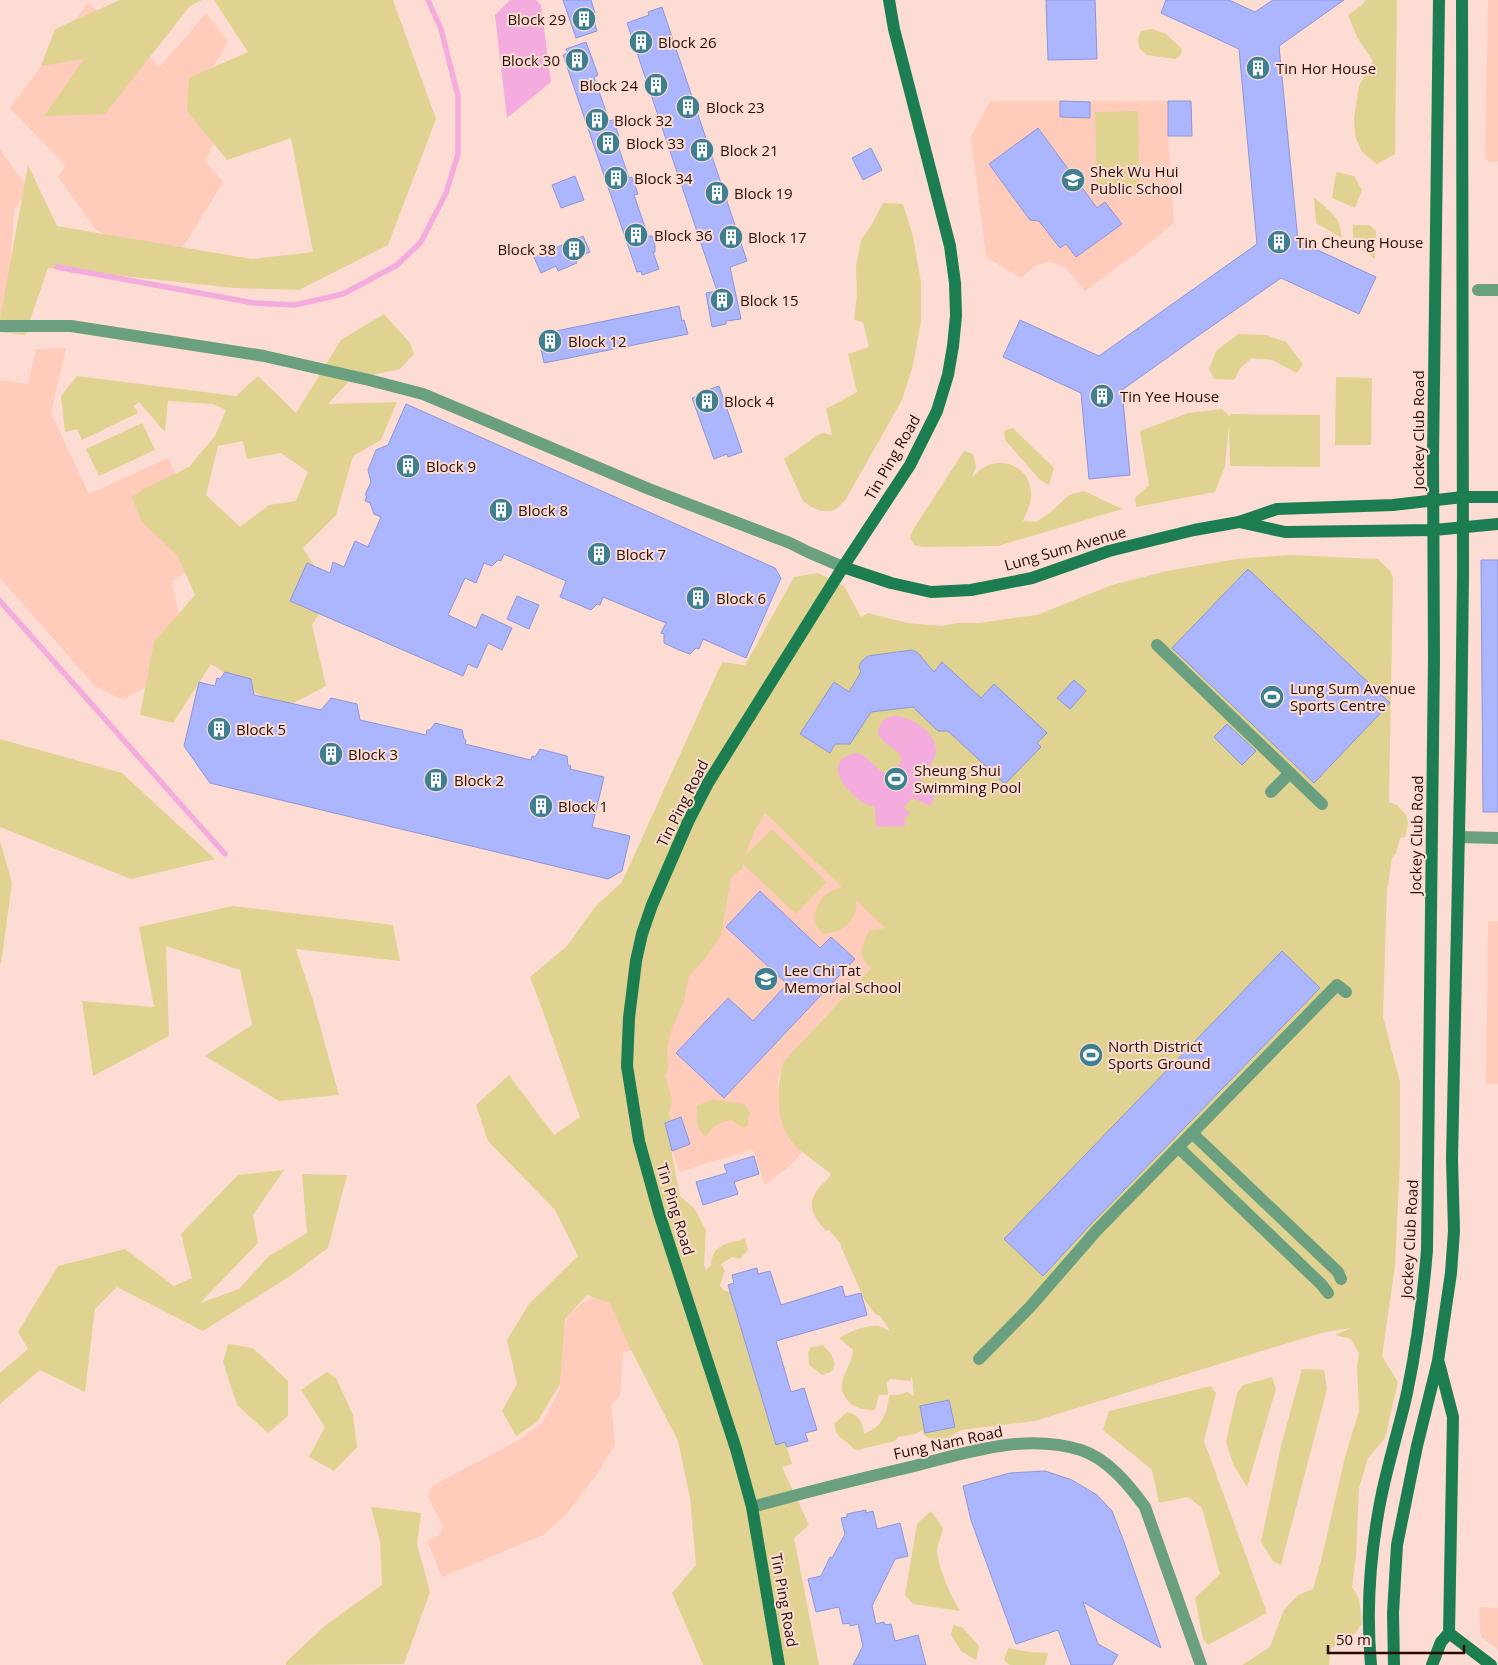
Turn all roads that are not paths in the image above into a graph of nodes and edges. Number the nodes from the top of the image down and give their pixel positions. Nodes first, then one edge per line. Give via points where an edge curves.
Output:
1 (889, 0) edge
2 (1439, 0) edge
3 (1462, 0) edge
4 (1478, 290) dead end
5 (1498, 290) edge
6 (0, 326) edge
7 (1463, 497) junction
8 (1498, 497) edge
9 (1434, 500) junction
10 (1239, 522) junction
11 (1498, 524) edge
12 (1463, 527) junction
13 (1434, 530) junction
14 (843, 567) junction
15 (1157, 645) dead end
16 (1290, 773) junction
17 (1271, 792) dead end
18 (1322, 804) dead end
19 (1459, 837) junction
20 (1498, 838) edge
21 (1346, 992) dead end
22 (1192, 1133) junction
23 (1178, 1147) junction
24 (1341, 1279) dead end
25 (1328, 1294) dead end
26 (979, 1359) dead end
27 (1438, 1361) junction
28 (752, 1507) junction
29 (1449, 1633) junction
30 (779, 1665) edge
31 (1201, 1665) edge
32 (1371, 1665) edge
33 (1394, 1665) edge
34 (1432, 1665) edge
35 (1491, 1665) edge

1 - 14 main road, Tin Ping Road via 950,246 956,316 948,374 937,411 910,465
2 - 9 main road, Jockey Club Road
3 - 7 main road
4 - 5 street
6 - 14 street via 71,326 264,356 423,394 649,490 790,543
7 - 8 main road, Lung Sum Avenue
7 - 9 main road, Lung Sum Avenue
7 - 12 main road
9 - 10 main road, Lung Sum Avenue via 1393,505 1276,509
9 - 13 main road, Jockey Club Road
10 - 13 main road, Lung Sum Avenue via 1285,532
10 - 14 main road, Lung Sum Avenue via 1109,551 1032,578 971,590 931,592
11 - 12 main road, Lung Sum Avenue
12 - 13 main road, Lung Sum Avenue
12 - 19 main road
13 - 32 main road, Jockey Club Road via 1427,1250 1412,1367 1375,1531 1370,1598
14 - 28 main road, Tin Ping Road via 708,784 688,822 642,934 629,1018 627,1066 639,1142
15 - 16 street
16 - 17 street
16 - 18 street
19 - 20 street
19 - 27 main road via 1452,1159 1454,1231
21 - 22 street via 1337,984
22 - 23 street
22 - 24 street via 1338,1272
23 - 25 street
23 - 26 street
27 - 29 main road via 1453,1416
27 - 33 main road via 1397,1545
28 - 30 main road, Tin Ping Road
28 - 31 street, Fung Nam Road via 999,1445 1040,1442 1082,1450 1106,1464 1145,1507
29 - 34 main road via 1441,1642
29 - 35 main road

